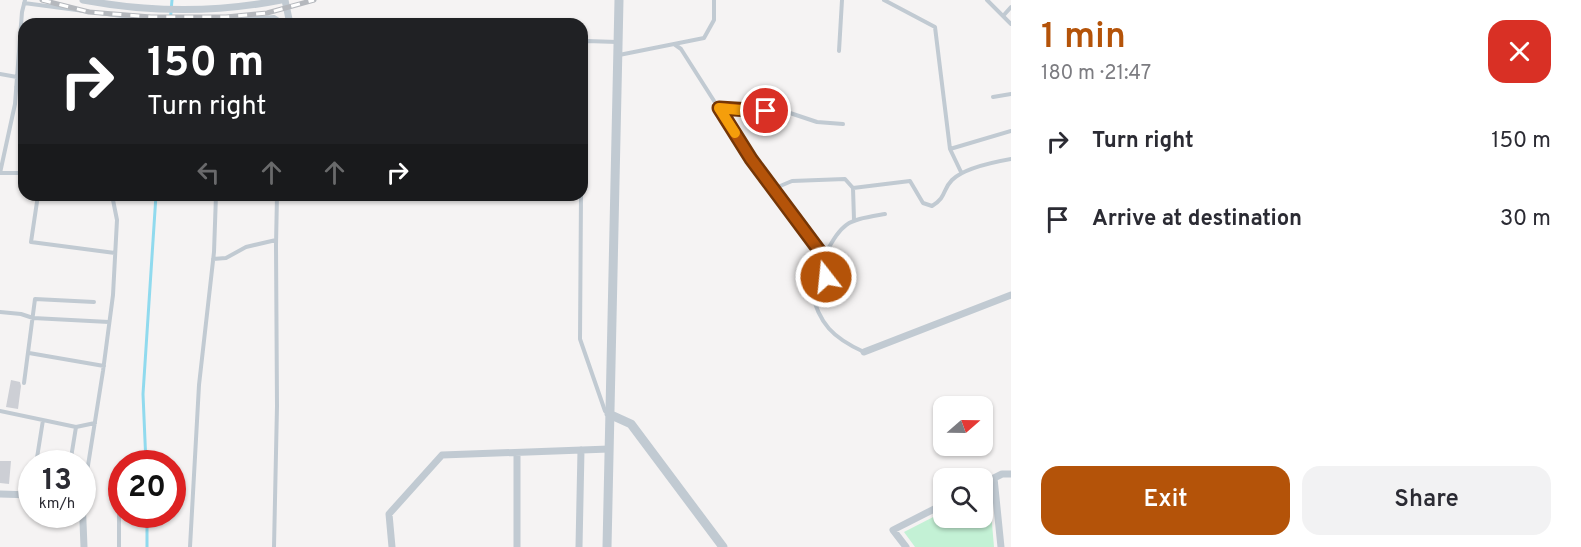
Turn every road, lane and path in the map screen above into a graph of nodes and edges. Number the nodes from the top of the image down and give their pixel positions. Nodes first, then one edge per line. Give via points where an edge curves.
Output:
1 (83, 0) edge
2 (281, 0) edge
3 (285, 0) edge
4 (619, 0) edge
5 (714, 0) edge
6 (842, 0) edge
7 (884, 0) edge
8 (987, 0) edge
9 (25, 1) edge
10 (110, 2) edge
11 (1011, 7) edge
12 (1003, 16) junction
13 (22, 18) edge
14 (139, 18) edge
15 (289, 18) edge
16 (1011, 24) edge
17 (618, 42) junction
18 (588, 43) edge
19 (674, 44) junction
20 (839, 51) dead end
21 (618, 55) junction
22 (18, 64) edge
23 (0, 74) edge
24 (17, 77) junction
25 (16, 87) joint
26 (1011, 94) edge
27 (993, 97) dead end
28 (719, 108) junction
29 (843, 124) dead end
30 (1011, 131) edge
31 (950, 149) junction
32 (1011, 159) edge
33 (1, 167) edge
34 (961, 172) junction
35 (18, 173) edge
36 (853, 188) junction
37 (773, 189) junction
38 (37, 201) edge
39 (113, 201) edge
40 (216, 201) edge
41 (277, 201) edge
42 (581, 201) edge
43 (885, 214) dead end
44 (854, 220) junction
45 (276, 240) junction
46 (115, 253) junction
47 (824, 256) junction
48 (213, 259) junction
49 (1011, 295) edge
50 (94, 302) dead end
51 (0, 312) edge
52 (33, 318) junction
53 (110, 322) junction
54 (864, 352) joint
55 (29, 353) junction
56 (104, 366) junction
57 (24, 383) dead end
58 (0, 411) edge
59 (609, 414) junction
60 (43, 420) junction
61 (95, 423) junction
62 (76, 427) junction
63 (609, 449) junction
64 (38, 450) edge
65 (72, 450) edge
66 (91, 450) edge
67 (582, 450) junction
68 (517, 453) junction
69 (1011, 474) edge
70 (994, 478) joint
71 (0, 494) edge
72 (18, 494) edge
73 (933, 510) edge
74 (84, 528) edge
75 (119, 528) edge
76 (84, 547) edge
77 (119, 547) edge
78 (190, 547) edge
79 (274, 547) edge
80 (392, 547) edge
81 (518, 547) edge
82 (579, 547) edge
83 (607, 547) edge
84 (723, 547) edge
85 (906, 547) edge
86 (1001, 547) edge

1 - 10 street
2 - 10 street via 222,8 146,9
3 - 15 street
4 - 17 street
5 - 19 lane via 714,20 704,39
6 - 20 lane
7 - 31 lane via 935,27
8 - 12 lane
9 - 13 lane
9 - 14 lane
11 - 12 lane
12 - 16 lane
17 - 18 lane
17 - 21 street
19 - 21 lane
19 - 28 lane
21 - 59 street
22 - 24 lane
23 - 24 lane
24 - 25 lane
25 - 33 lane
26 - 27 lane
28 - 29 lane via 790,113 817,122
28 - 37 lane
30 - 31 lane
31 - 34 lane
32 - 34 lane
33 - 35 lane via 0,173
34 - 36 lane via 950,182 942,200 932,206 923,203 910,181
36 - 37 lane via 845,179 792,181
36 - 44 lane
37 - 47 lane
38 - 46 lane via 31,242
39 - 46 lane via 117,220
40 - 48 lane
41 - 45 lane
42 - 59 lane via 580,339
43 - 44 lane
44 - 47 lane via 843,226
45 - 48 lane
45 - 79 lane
46 - 53 lane
47 - 54 lane via 826,277 811,290 814,303 828,329 844,343
48 - 78 lane via 199,385
49 - 54 street
50 - 52 lane via 35,299
51 - 52 lane
52 - 53 lane
52 - 55 lane
53 - 56 lane
55 - 56 lane
55 - 57 lane
56 - 61 lane
58 - 60 lane
59 - 63 street
59 - 84 street via 631,424
60 - 62 lane
60 - 64 lane
61 - 62 lane
61 - 66 lane
62 - 65 lane
63 - 67 street
63 - 83 street
67 - 68 street
67 - 82 street
68 - 80 street via 442,455 389,514
68 - 81 street
69 - 70 street
70 - 86 street
71 - 72 street
73 - 85 street via 893,530
74 - 76 street
75 - 77 lane

